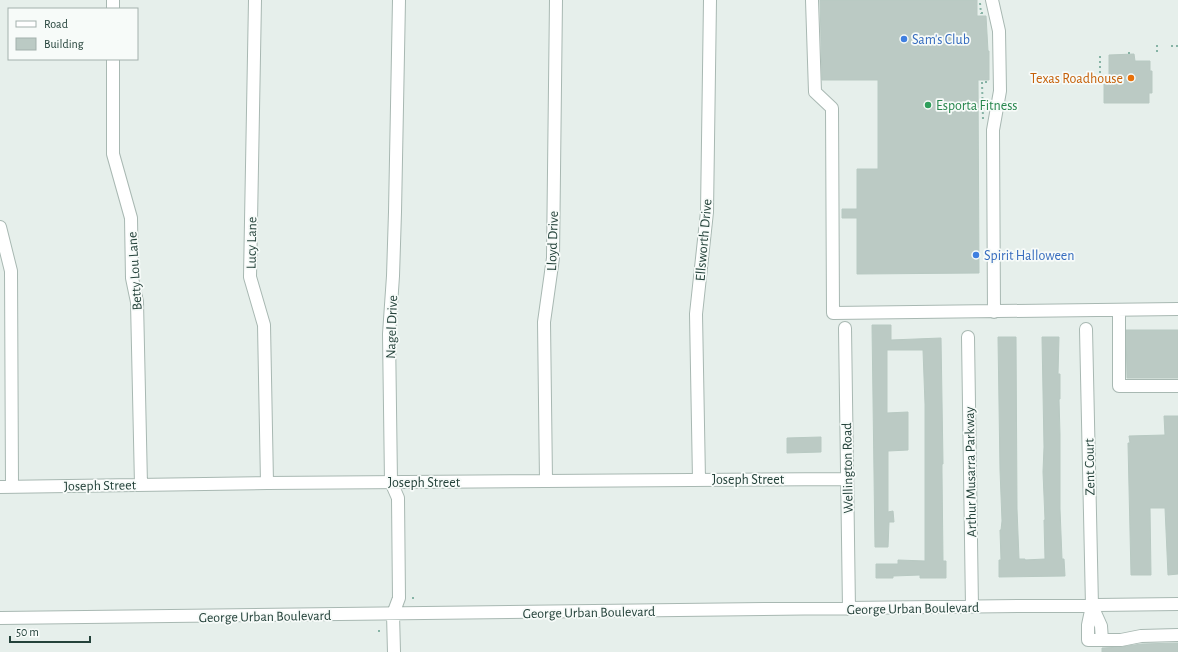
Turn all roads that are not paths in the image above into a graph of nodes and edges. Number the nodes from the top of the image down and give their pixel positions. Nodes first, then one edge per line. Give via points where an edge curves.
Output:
1 (256, 0) edge
2 (399, 0) edge
3 (556, 0) edge
4 (710, 0) edge
5 (812, 0) edge
6 (992, 0) edge
7 (113, 60) edge
8 (0, 227) edge
9 (1178, 309) edge
10 (1119, 310) junction
11 (994, 312) junction
12 (845, 328) dead end
13 (1086, 329) dead end
14 (968, 337) dead end
15 (1178, 386) edge
16 (847, 479) junction
17 (699, 480) junction
18 (546, 481) junction
19 (390, 482) junction
20 (267, 483) junction
21 (141, 485) junction
22 (6, 486) edge
23 (1178, 604) edge
24 (1092, 606) junction
25 (972, 607) junction
26 (849, 609) junction
27 (393, 614) junction
28 (0, 618) edge
29 (1178, 636) edge
30 (1094, 643) edge
31 (394, 652) edge

1 - 20 street, Lucy Lane via 250,277 264,325
2 - 19 street, Nagel Drive via 396,212 389,334
3 - 18 street, Lloyd Drive via 553,258 544,322
4 - 17 street, Ellsworth Drive via 707,212 696,314
5 - 11 street via 815,92 832,108 833,313
6 - 11 street via 999,31 1000,91 993,130
7 - 21 street, Betty Lou Lane via 113,154 130,218 132,278 138,302
8 - 22 street via 11,271
9 - 10 street
10 - 11 street
10 - 15 street via 1120,386
12 - 16 street, Wellington Road
13 - 24 street, Zent Court
14 - 25 street, Arthur Musarra Parkway
16 - 17 street, Joseph Street
16 - 26 street, Wellington Road
17 - 18 street, Joseph Street
18 - 19 street, Joseph Street
19 - 20 street, Joseph Street
19 - 27 street, Nagel Drive via 398,498 399,598
20 - 21 street, Joseph Street
21 - 22 street, Joseph Street
23 - 24 street, George Urban Boulevard
24 - 25 street, George Urban Boulevard
24 - 30 street via 1101,626
25 - 26 street, George Urban Boulevard
26 - 27 street, George Urban Boulevard
27 - 28 street, George Urban Boulevard
27 - 31 street, Nagel Drive
29 - 30 street via 1141,636

